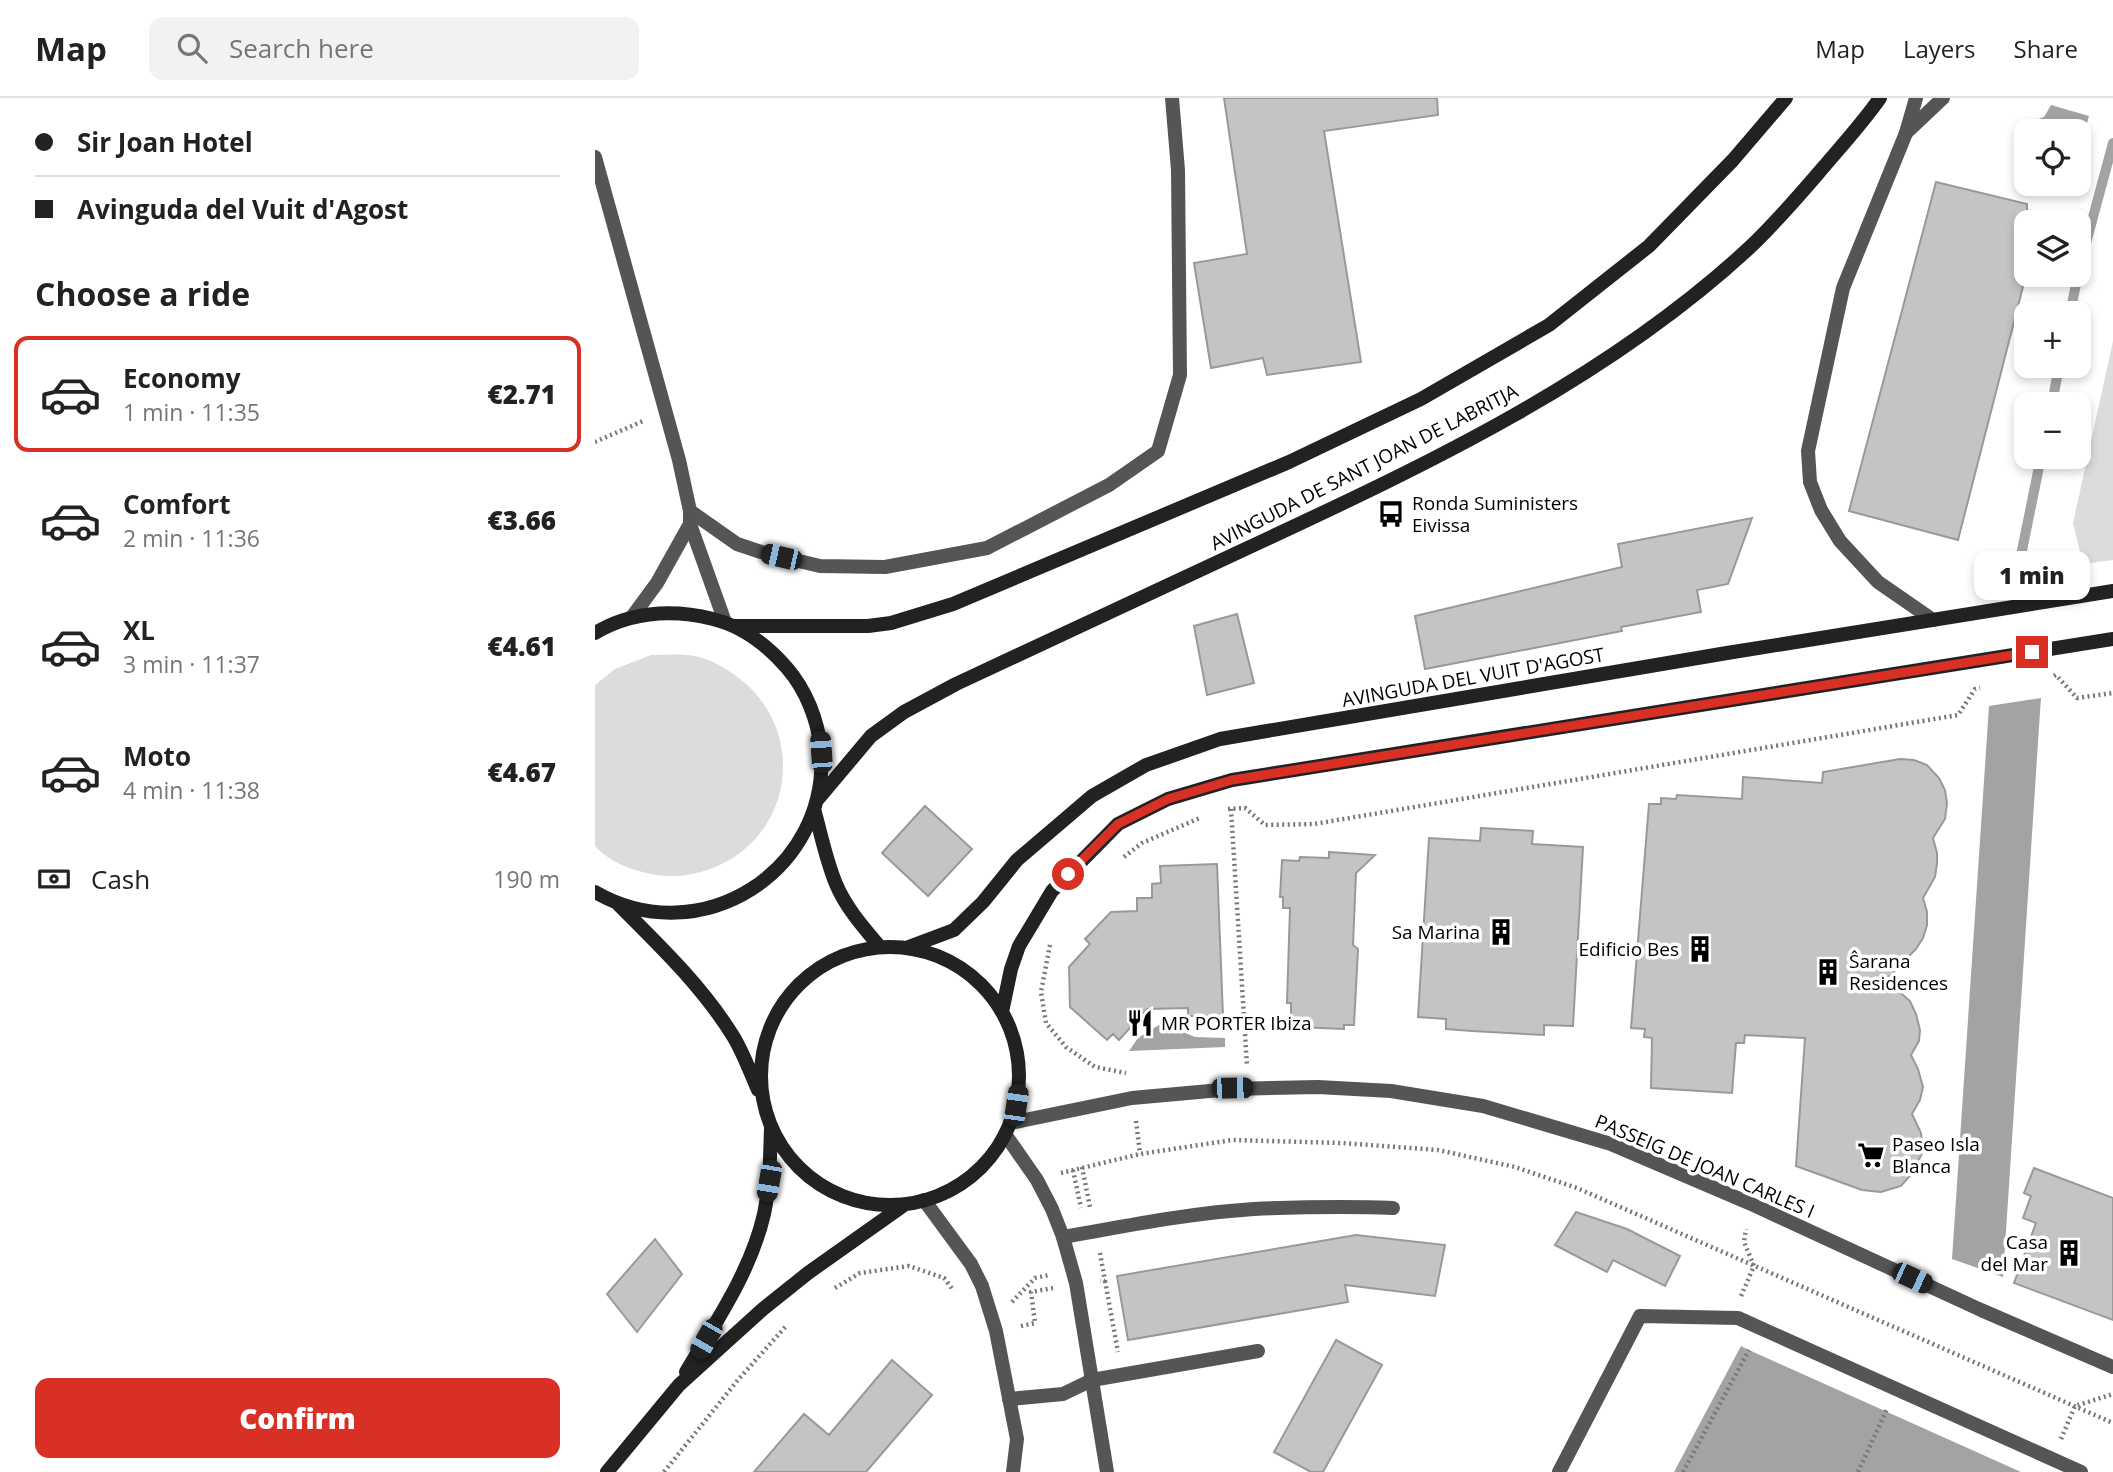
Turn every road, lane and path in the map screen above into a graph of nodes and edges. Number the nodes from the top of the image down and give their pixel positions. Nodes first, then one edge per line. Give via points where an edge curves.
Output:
1 (1172, 98) edge
2 (1786, 98) edge
3 (1880, 98) edge
4 (1916, 98) edge
5 (1943, 98) edge
6 (1906, 133) junction
7 (595, 157) edge
8 (598, 178) edge
9 (666, 410) junction
10 (595, 442) edge
11 (690, 517) junction
12 (2113, 591) edge
13 (632, 617) junction
14 (1934, 620) junction
15 (729, 624) junction
16 (595, 633) edge
17 (2113, 639) edge
18 (2043, 678) dead end
19 (1989, 687) dead end
20 (2113, 693) edge
21 (816, 804) junction
22 (1231, 809) junction
23 (1220, 810) dead end
24 (1209, 814) dead end
25 (1120, 860) dead end
26 (603, 898) edge
27 (1051, 939) dead end
28 (880, 947) junction
29 (906, 948) junction
30 (1002, 1012) junction
31 (1249, 1088) junction
32 (762, 1098) junction
33 (1132, 1098) junction
34 (771, 1128) junction
35 (1008, 1128) junction
36 (1140, 1154) junction
37 (1073, 1170) junction
38 (1037, 1180) junction
39 (924, 1200) junction
40 (1749, 1203) junction
41 (905, 1204) junction
42 (1393, 1208) dead end
43 (1086, 1233) junction
44 (1063, 1237) junction
45 (1754, 1266) junction
46 (1072, 1270) junction
47 (1105, 1281) dead end
48 (828, 1292) dead end
49 (960, 1298) dead end
50 (1738, 1318) junction
51 (791, 1321) dead end
52 (993, 1321) junction
53 (1749, 1350) dead end
54 (1258, 1351) dead end
55 (2113, 1367) edge
56 (1122, 1375) junction
57 (1092, 1380) junction
58 (679, 1385) junction
59 (2113, 1393) edge
60 (1009, 1399) junction
61 (1889, 1406) dead end
62 (2075, 1406) junction
63 (2113, 1423) edge
64 (2052, 1458) junction
65 (607, 1472) edge
66 (664, 1472) edge
67 (1013, 1472) edge
68 (1107, 1472) edge
69 (1559, 1472) edge
70 (1683, 1472) edge
71 (1858, 1472) edge
72 (2081, 1472) edge

1 - 11 street via 1178,170 1180,375 1158,451 1109,485 987,548 885,567 820,566 761,552
2 - 15 street, AVINGUDA DE SANT JOAN DE LABRITJA via 1649,246 1549,325 1421,399 1289,462 953,604 868,626
3 - 21 street, AVINGUDA DE SANT JOAN DE LABRITJA via 1802,193 1749,248 1682,304 1593,367 1498,425 1406,472 904,712 871,736
4 - 6 street
5 - 6 street
6 - 14 street via 1843,288 1808,451 1810,482 1840,541 1878,582
7 - 8 street
8 - 9 street
9 - 10 path
9 - 11 street
11 - 13 street via 657,583
11 - 15 street
12 - 14 street, AVINGUDA DEL VUIT D'AGOST
13 - 15 street via 691,614
13 - 16 street
14 - 29 street, AVINGUDA DEL VUIT D'AGOST via 1220,739 1146,765 1092,796 1017,860 954,930
15 - 21 street via 775,654 811,706 820,736 822,768
17 - 30 street via 1232,780 1168,799 1118,824 1052,891 1020,946
18 - 20 path via 2056,676 2077,698
19 - 22 path via 1975,689 1958,715 1314,824 1265,825 1245,808
21 - 26 street via 789,857 758,884 723,904 669,913
21 - 28 street via 836,885
22 - 23 path
22 - 31 path
24 - 25 path via 1142,843
26 - 32 street via 671,957 712,1007 733,1037
27 - 33 path via 1041,992 1046,1024 1066,1047 1095,1067 1127,1073
28 - 29 street
28 - 32 street via 829,962 788,996 764,1044
29 - 30 street via 962,969
30 - 35 street via 1019,1067 1016,1105
31 - 33 street, PASSEIG DE JOAN CARLES I
31 - 40 street, PASSEIG DE JOAN CARLES I via 1391,1091 1483,1106 1611,1144
32 - 34 street
33 - 35 street, PASSEIG DE JOAN CARLES I
33 - 36 path
34 - 41 street via 794,1163 825,1188 864,1202
34 - 58 street via 764,1215 752,1250
35 - 38 street
35 - 39 street via 971,1176
36 - 37 path
36 - 45 path via 1232,1140 1438,1150 1515,1167 1577,1188
37 - 38 path
37 - 43 path
38 - 44 street
39 - 41 street
39 - 52 street via 971,1264
40 - 45 path via 1744,1242
40 - 55 street, PASSEIG DE JOAN CARLES I
41 - 58 street via 799,1280
42 - 43 street via 1251,1209
43 - 44 street
44 - 46 street
45 - 50 path via 1740,1299
45 - 62 path
46 - 52 path via 1035,1278
46 - 57 street
47 - 56 path
48 - 49 path via 860,1273 909,1266 944,1278
50 - 64 street
50 - 69 street via 1640,1317
51 - 66 path
52 - 60 street
53 - 70 path
54 - 56 street
56 - 57 street
57 - 60 street via 1063,1394
57 - 68 street
58 - 65 street
59 - 62 path
60 - 67 street via 1017,1439
61 - 71 path
62 - 63 path
62 - 64 path
64 - 72 street

